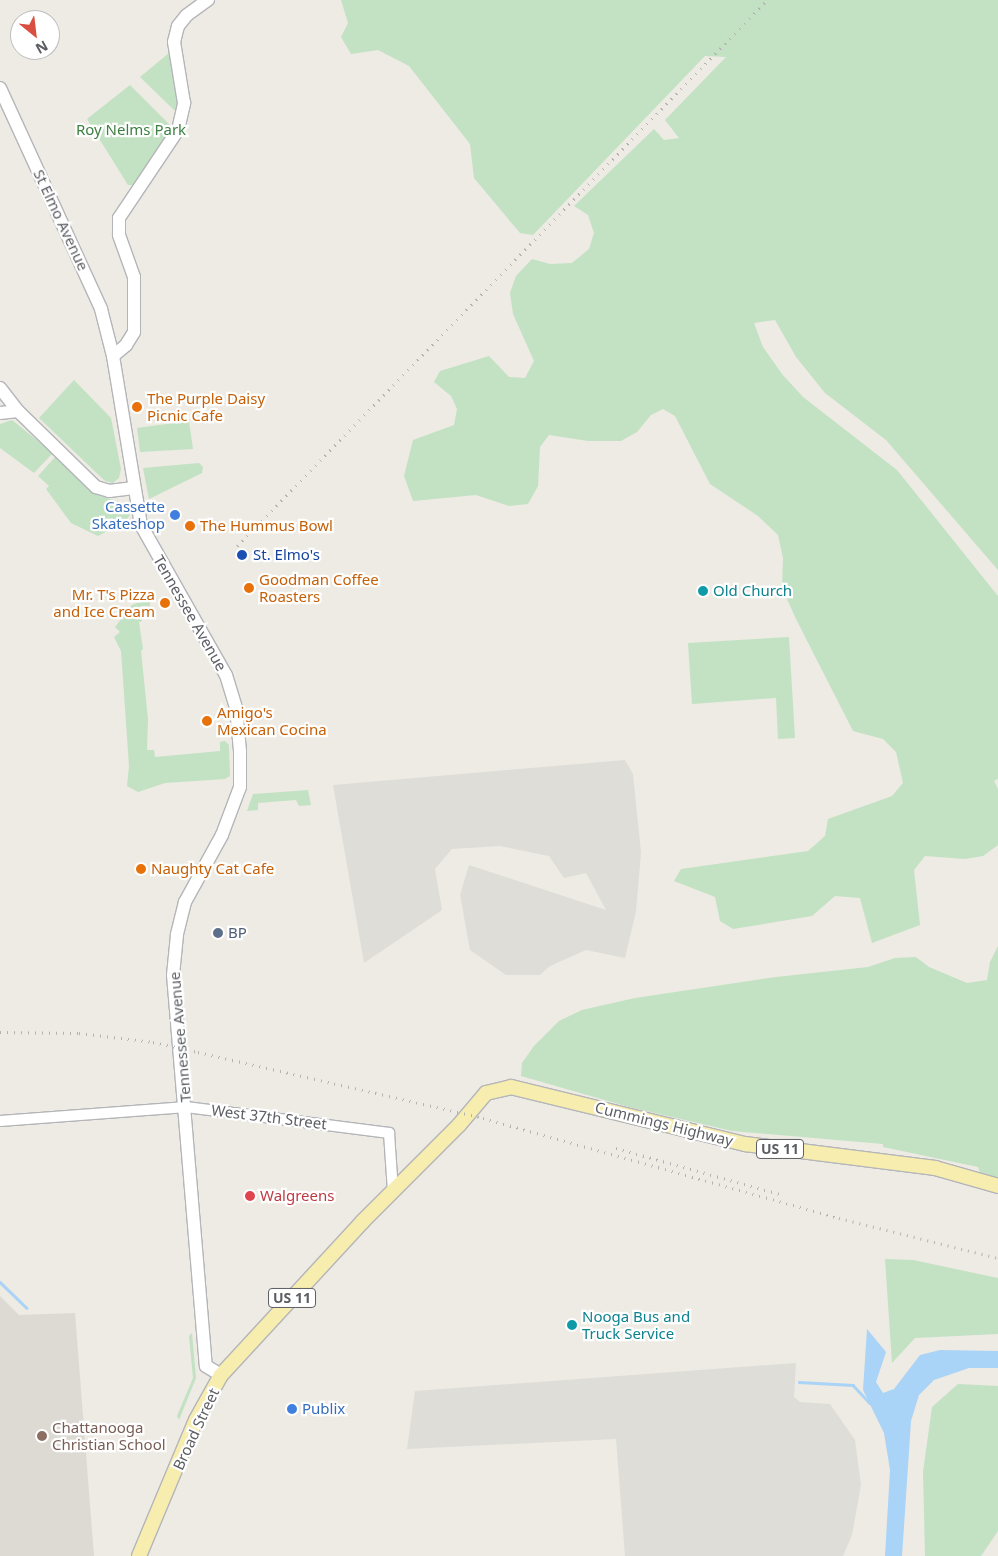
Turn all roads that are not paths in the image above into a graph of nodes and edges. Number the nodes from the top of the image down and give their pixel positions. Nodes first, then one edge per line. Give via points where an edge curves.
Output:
1 (208, 0) edge
2 (0, 88) edge
3 (113, 356) junction
4 (0, 388) edge
5 (18, 410) junction
6 (0, 413) edge
7 (134, 488) junction
8 (186, 1107) junction
9 (0, 1121) edge
10 (441, 1143) joint
11 (998, 1186) edge
12 (393, 1192) junction
13 (221, 1375) junction
14 (139, 1556) edge

1 - 3 main road via 178,26 174,42 184,103 178,130 119,218 118,235 134,277 134,324 130,340
2 - 3 main road, St Elmo Avenue via 102,309
3 - 7 main road, St Elmo Avenue
4 - 5 main road
5 - 6 main road
5 - 7 main road via 96,486 109,491
7 - 8 main road, Tennessee Avenue via 146,536 226,675 236,708 240,751 240,787 231,814 190,890 177,935 173,975
8 - 9 street, West 37th Street
8 - 12 street, West 37th Street via 389,1133
8 - 13 main road, Tennessee Avenue via 206,1366
10 - 11 main road, Cummings Highway / US 11 via 486,1093 511,1087 745,1144 935,1168
10 - 12 main road, Broad Street / US 11
12 - 13 main road, Broad Street / US 11
13 - 14 main road, Broad Street / US 11 via 196,1420

